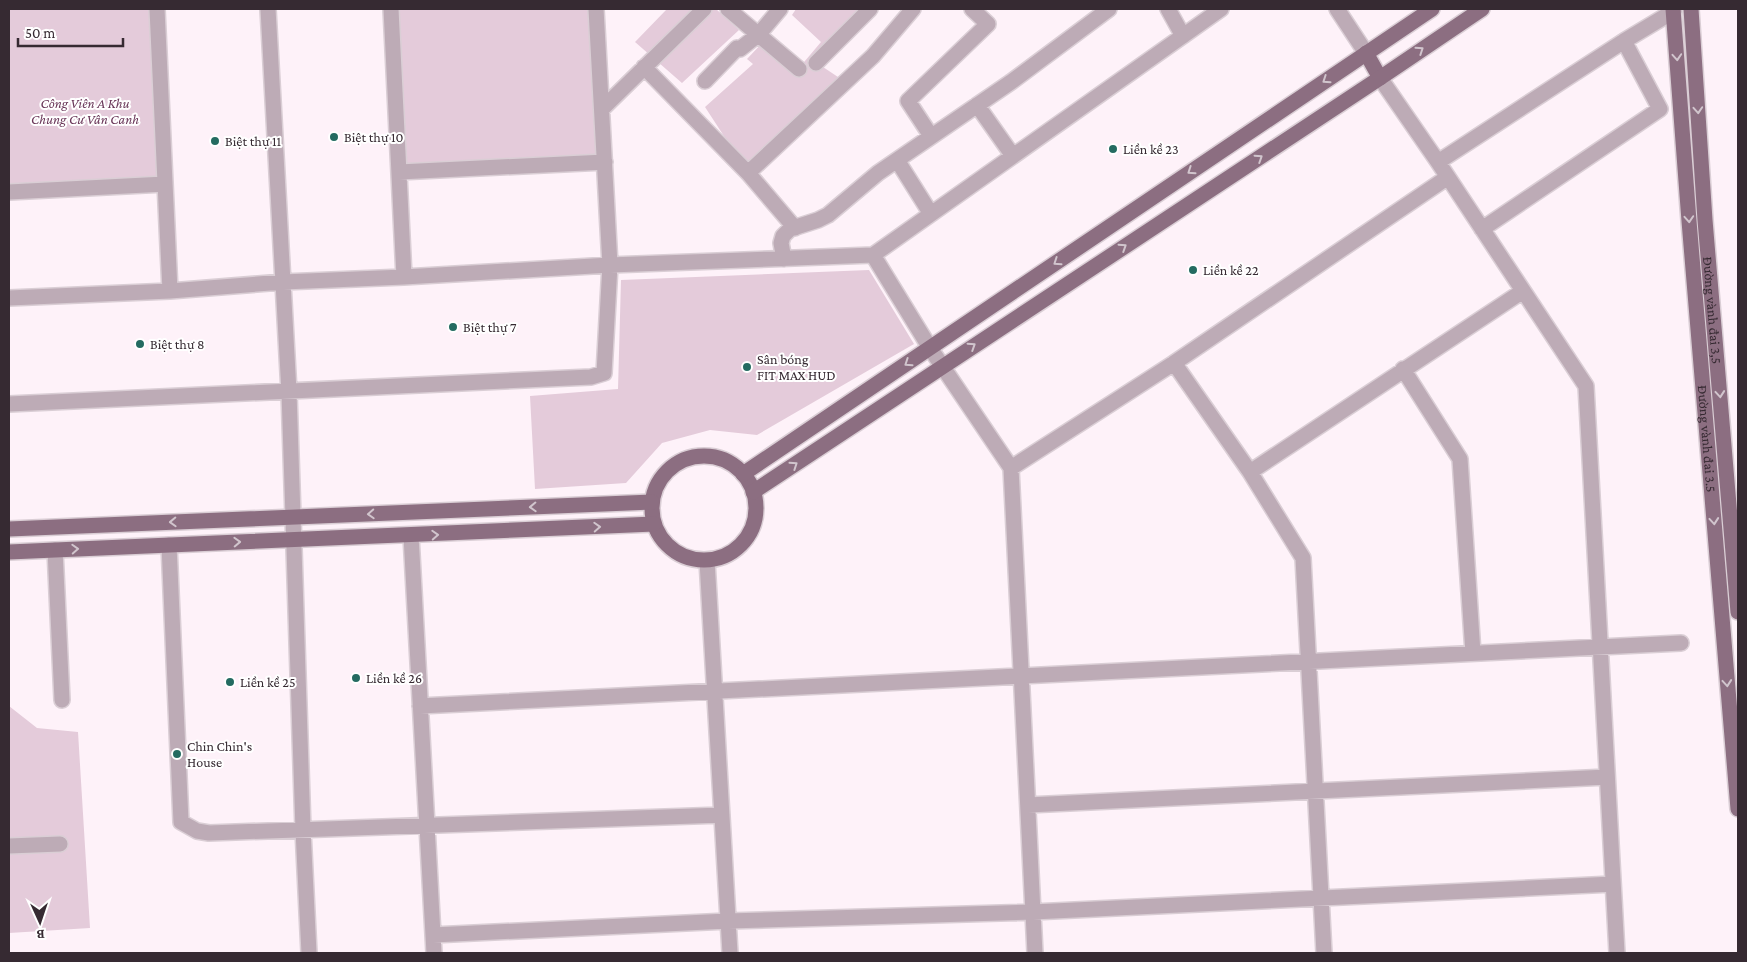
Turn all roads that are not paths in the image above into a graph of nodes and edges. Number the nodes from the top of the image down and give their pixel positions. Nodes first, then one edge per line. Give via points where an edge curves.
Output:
1 (157, 9) edge
2 (268, 9) edge
3 (391, 9) edge
4 (596, 9) edge
5 (704, 9) edge
6 (728, 9) edge
7 (780, 9) edge
8 (913, 9) edge
9 (972, 9) edge
10 (1109, 9) edge
11 (1168, 9) edge
12 (1221, 9) edge
13 (1337, 9) edge
14 (1432, 9) edge
15 (1482, 9) edge
16 (1691, 9) edge
17 (1674, 10) edge
18 (864, 11) edge
19 (759, 34) junction
20 (1183, 36) junction
21 (1624, 41) junction
22 (1366, 53) junction
23 (816, 63) dead end
24 (644, 67) junction
25 (799, 69) dead end
26 (1380, 78) junction
27 (705, 81) dead end
28 (977, 105) junction
29 (602, 109) junction
30 (931, 136) junction
31 (1013, 156) junction
32 (897, 160) junction
33 (605, 162) junction
34 (1438, 162) junction
35 (399, 172) junction
36 (748, 173) junction
37 (1448, 177) junction
38 (165, 184) junction
39 (9, 192) edge
40 (931, 214) junction
41 (795, 228) junction
42 (1482, 229) junction
43 (873, 255) junction
44 (784, 258) junction
45 (610, 265) junction
46 (404, 277) junction
47 (283, 282) junction
48 (170, 291) junction
49 (1523, 291) junction
50 (9, 298) edge
51 (930, 348) junction
52 (1174, 363) junction
53 (942, 366) junction
54 (1403, 369) junction
55 (289, 392) junction
56 (9, 404) edge
57 (1011, 468) junction
58 (1250, 472) junction
59 (743, 474) junction
60 (753, 492) junction
61 (652, 502) junction
62 (293, 517) junction
63 (654, 524) junction
64 (9, 530) edge
65 (411, 536) junction
66 (294, 540) junction
67 (169, 544) junction
68 (55, 550) junction
69 (9, 552) edge
70 (707, 560) junction
71 (1738, 612) edge
72 (1681, 643) dead end
73 (1600, 647) junction
74 (1473, 653) junction
75 (1308, 662) junction
76 (1022, 676) junction
77 (714, 691) junction
78 (62, 700) dead end
79 (420, 706) junction
80 (1607, 777) junction
81 (1315, 790) junction
82 (1028, 805) junction
83 (1738, 810) edge
84 (722, 815) junction
85 (426, 827) junction
86 (303, 830) junction
87 (60, 844) dead end
88 (9, 846) edge
89 (1613, 884) junction
90 (1321, 898) junction
91 (1033, 912) junction
92 (728, 921) junction
93 (433, 935) junction
94 (309, 953) edge
95 (434, 953) edge
96 (730, 953) edge
97 (1035, 953) edge
98 (1324, 953) edge
99 (1617, 953) edge

1 - 38 street
2 - 47 street
3 - 35 street
4 - 29 street
5 - 24 street
6 - 19 street
7 - 19 street
8 - 36 street via 873,56
9 - 30 street via 988,24 908,101
10 - 28 street
11 - 20 street
12 - 20 street
13 - 22 street
14 - 22 main road
26 -> 15 main road
16 -> 71 main road, Đường vành đai 3,5
17 - 21 street
17 -> 83 main road, Đường vành đai 3.5
18 - 23 street
19 - 25 street
19 - 27 street via 740,50 737,48
20 - 31 street
21 - 34 street
21 - 42 street via 1660,109
22 - 26 main road
22 -> 51 main road
24 - 29 street
24 - 36 street
26 - 34 street
53 -> 26 main road
28 - 30 street
28 - 31 street
29 - 33 street
30 - 32 street
31 - 40 street
32 - 40 street
32 - 41 street via 828,215
33 - 35 street
33 - 45 street
34 - 37 street
35 - 46 street
36 - 41 street
37 - 42 street
37 - 52 street
38 - 39 street
38 - 48 street
40 - 43 street
41 - 44 street via 783,236
42 - 49 street
43 - 44 street
43 - 51 street
44 - 45 street
45 - 46 street
45 - 55 street via 604,373 591,377
46 - 47 street
47 - 48 street
47 - 55 street
48 - 50 street
49 - 54 street
49 - 73 street via 1586,386
51 - 53 street
51 -> 59 main road
52 - 57 street
52 - 58 street
53 - 57 street
60 -> 53 main road
54 - 58 street
54 - 74 street via 1460,460
55 - 56 street
55 - 62 street
57 - 76 street
58 - 75 street via 1302,558
59 - 60 main road
59 - 61 main road via 719,458 690,458 664,474
60 - 70 main road via 756,504 748,536 730,553
61 -> 62 main road
61 - 63 main road
62 -> 64 main road
62 - 66 street
65 -> 63 main road
63 - 70 main road via 665,544 677,554
65 - 66 main road
65 - 79 street
67 -> 66 main road
66 - 86 street
68 -> 67 main road
67 - 86 street via 181,822 197,831 209,833
68 - 69 main road
68 - 78 street
70 - 77 street
72 - 73 street
73 - 74 street
73 - 80 street
74 - 75 street
75 - 76 street
75 - 81 street
76 - 77 street
76 - 82 street
77 - 79 street
77 - 84 street
79 - 85 street
80 - 81 street
80 - 89 street
81 - 82 street
81 - 90 street
82 - 91 street
84 - 85 street
84 - 92 street
85 - 86 street
85 - 93 street
86 - 94 street
87 - 88 street
89 - 90 street
89 - 99 street
90 - 91 street
90 - 98 street
91 - 92 street
91 - 97 street
92 - 93 street
92 - 96 street
93 - 95 street

